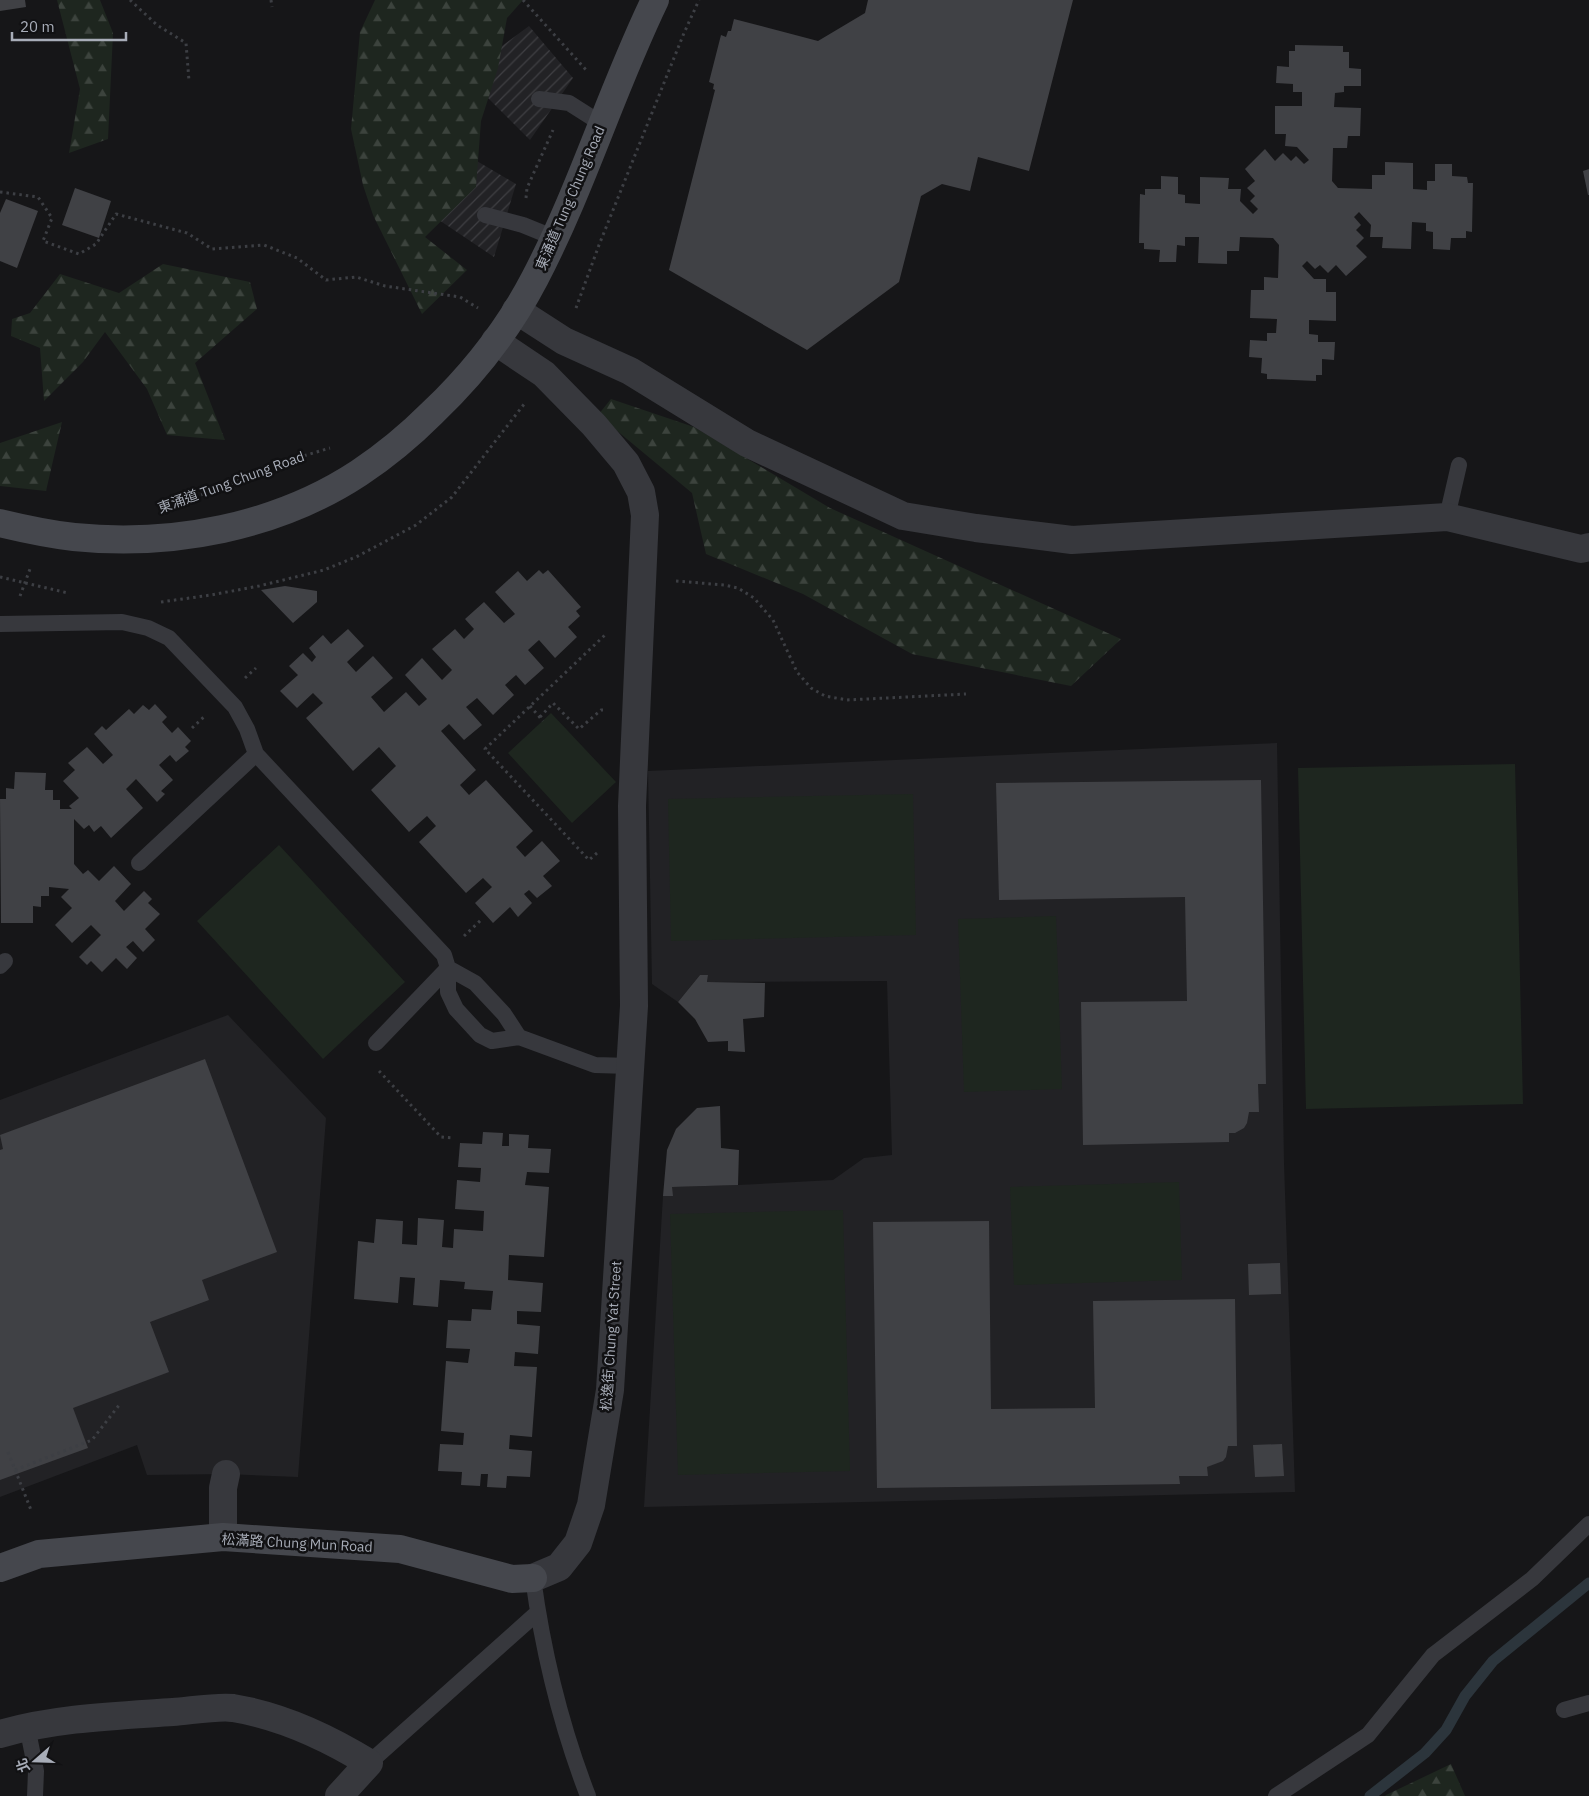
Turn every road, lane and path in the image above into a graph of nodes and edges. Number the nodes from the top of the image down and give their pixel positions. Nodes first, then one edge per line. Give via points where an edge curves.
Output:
1 (130, 0) edge
2 (271, 0) edge
3 (522, 0) edge
4 (654, 0) edge
5 (699, 0) edge
6 (272, 7) dead end
7 (189, 81) dead end
8 (539, 100) dead end
9 (569, 103) junction
10 (602, 124) junction
11 (0, 192) edge
12 (485, 216) dead end
13 (523, 225) junction
14 (555, 238) junction
15 (483, 301) dead end
16 (516, 310) junction
17 (495, 341) junction
18 (564, 341) junction
19 (339, 446) dead end
20 (1460, 465) dead end
21 (188, 499) dead end
22 (1447, 517) junction
23 (0, 524) edge
24 (1589, 547) edge
25 (642, 589) junction
26 (0, 624) edge
27 (966, 694) dead end
28 (530, 706) junction
29 (636, 713) junction
30 (540, 717) junction
31 (543, 720) dead end
32 (256, 754) junction
33 (632, 823) junction
34 (139, 863) dead end
35 (448, 968) junction
36 (519, 1037) junction
37 (376, 1043) dead end
38 (630, 1066) junction
39 (442, 1137) dead end
40 (454, 1138) dead end
41 (120, 1404) dead end
42 (8, 1452) dead end
43 (15, 1470) junction
44 (226, 1474) dead end
45 (31, 1510) dead end
46 (1589, 1524) edge
47 (223, 1537) junction
48 (0, 1568) edge
49 (533, 1578) junction
50 (537, 1613) junction
51 (1589, 1704) edge
52 (1564, 1710) dead end
53 (27, 1726) junction
54 (0, 1734) edge
55 (369, 1763) junction
56 (35, 1796) edge
57 (339, 1796) edge
58 (588, 1796) edge
59 (1276, 1796) edge

1 - 7 path via 157,25 186,43
2 - 6 path
3 - 9 path via 592,77
4 - 10 main road, 東涌道 Tung Chung Road
5 - 18 path via 599,245
8 - 9 lane
9 - 10 lane
9 - 13 path via 561,112 527,188
10 - 14 main road, 東涌道 Tung Chung Road
11 - 15 path via 38,197 52,218 43,241 79,254 96,244 116,214 187,233 212,249 264,245 297,258 326,280 356,277 385,286 460,297 478,309
12 - 13 lane
13 - 14 lane
14 - 16 main road, 東涌道 Tung Chung Road
16 - 17 main road, 東涌道 Tung Chung Road
16 - 18 street
17 - 23 main road, 東涌道 Tung Chung Road via 469,375 390,450 329,491 264,518 198,534 126,539 73,537
17 - 25 street, 松逸街 Chung Yat Street via 544,374 626,463 641,492 645,514
18 - 22 street via 630,371 747,443 903,516 1072,540
19 - 21 path, 東涌道 Tung Chung Road via 273,465
20 - 22 lane
22 - 24 street via 1581,549
25 - 27 path via 724,585 738,588 754,598 773,620 797,672 810,688 825,696 847,700
25 - 28 path
25 - 29 street, 松逸街 Chung Yat Street
26 - 32 lane via 122,622 148,628 170,638 235,707
28 - 30 path
28 - 33 path via 485,749 588,860
29 - 30 path via 601,710 578,729 553,703
29 - 33 street, 松逸街 Chung Yat Street
30 - 31 path
32 - 34 lane
32 - 35 lane via 444,955
33 - 38 street, 松逸街 Chung Yat Street via 634,1006
35 - 36 lane via 475,983 504,1014
35 - 36 lane via 448,992 456,1009 480,1035 492,1041
35 - 37 lane
36 - 38 lane via 595,1065
38 - 49 street, 松逸街 Chung Yat Street via 610,1390 592,1505 578,1543 560,1567
39 - 40 path
41 - 43 path via 92,1440
42 - 43 path
43 - 45 path
44 - 47 street
46 - 59 lane via 1532,1579 1433,1655 1368,1735
47 - 48 main road, 松滿路 Chung Mun Road via 39,1554
47 - 49 main road, 松滿路 Chung Mun Road via 400,1549 512,1578
49 - 50 lane
50 - 55 lane
50 - 58 lane via 547,1666
51 - 52 lane
53 - 54 street
53 - 55 street via 231,1708 280,1719 335,1742
53 - 56 lane via 36,1771
55 - 57 street

